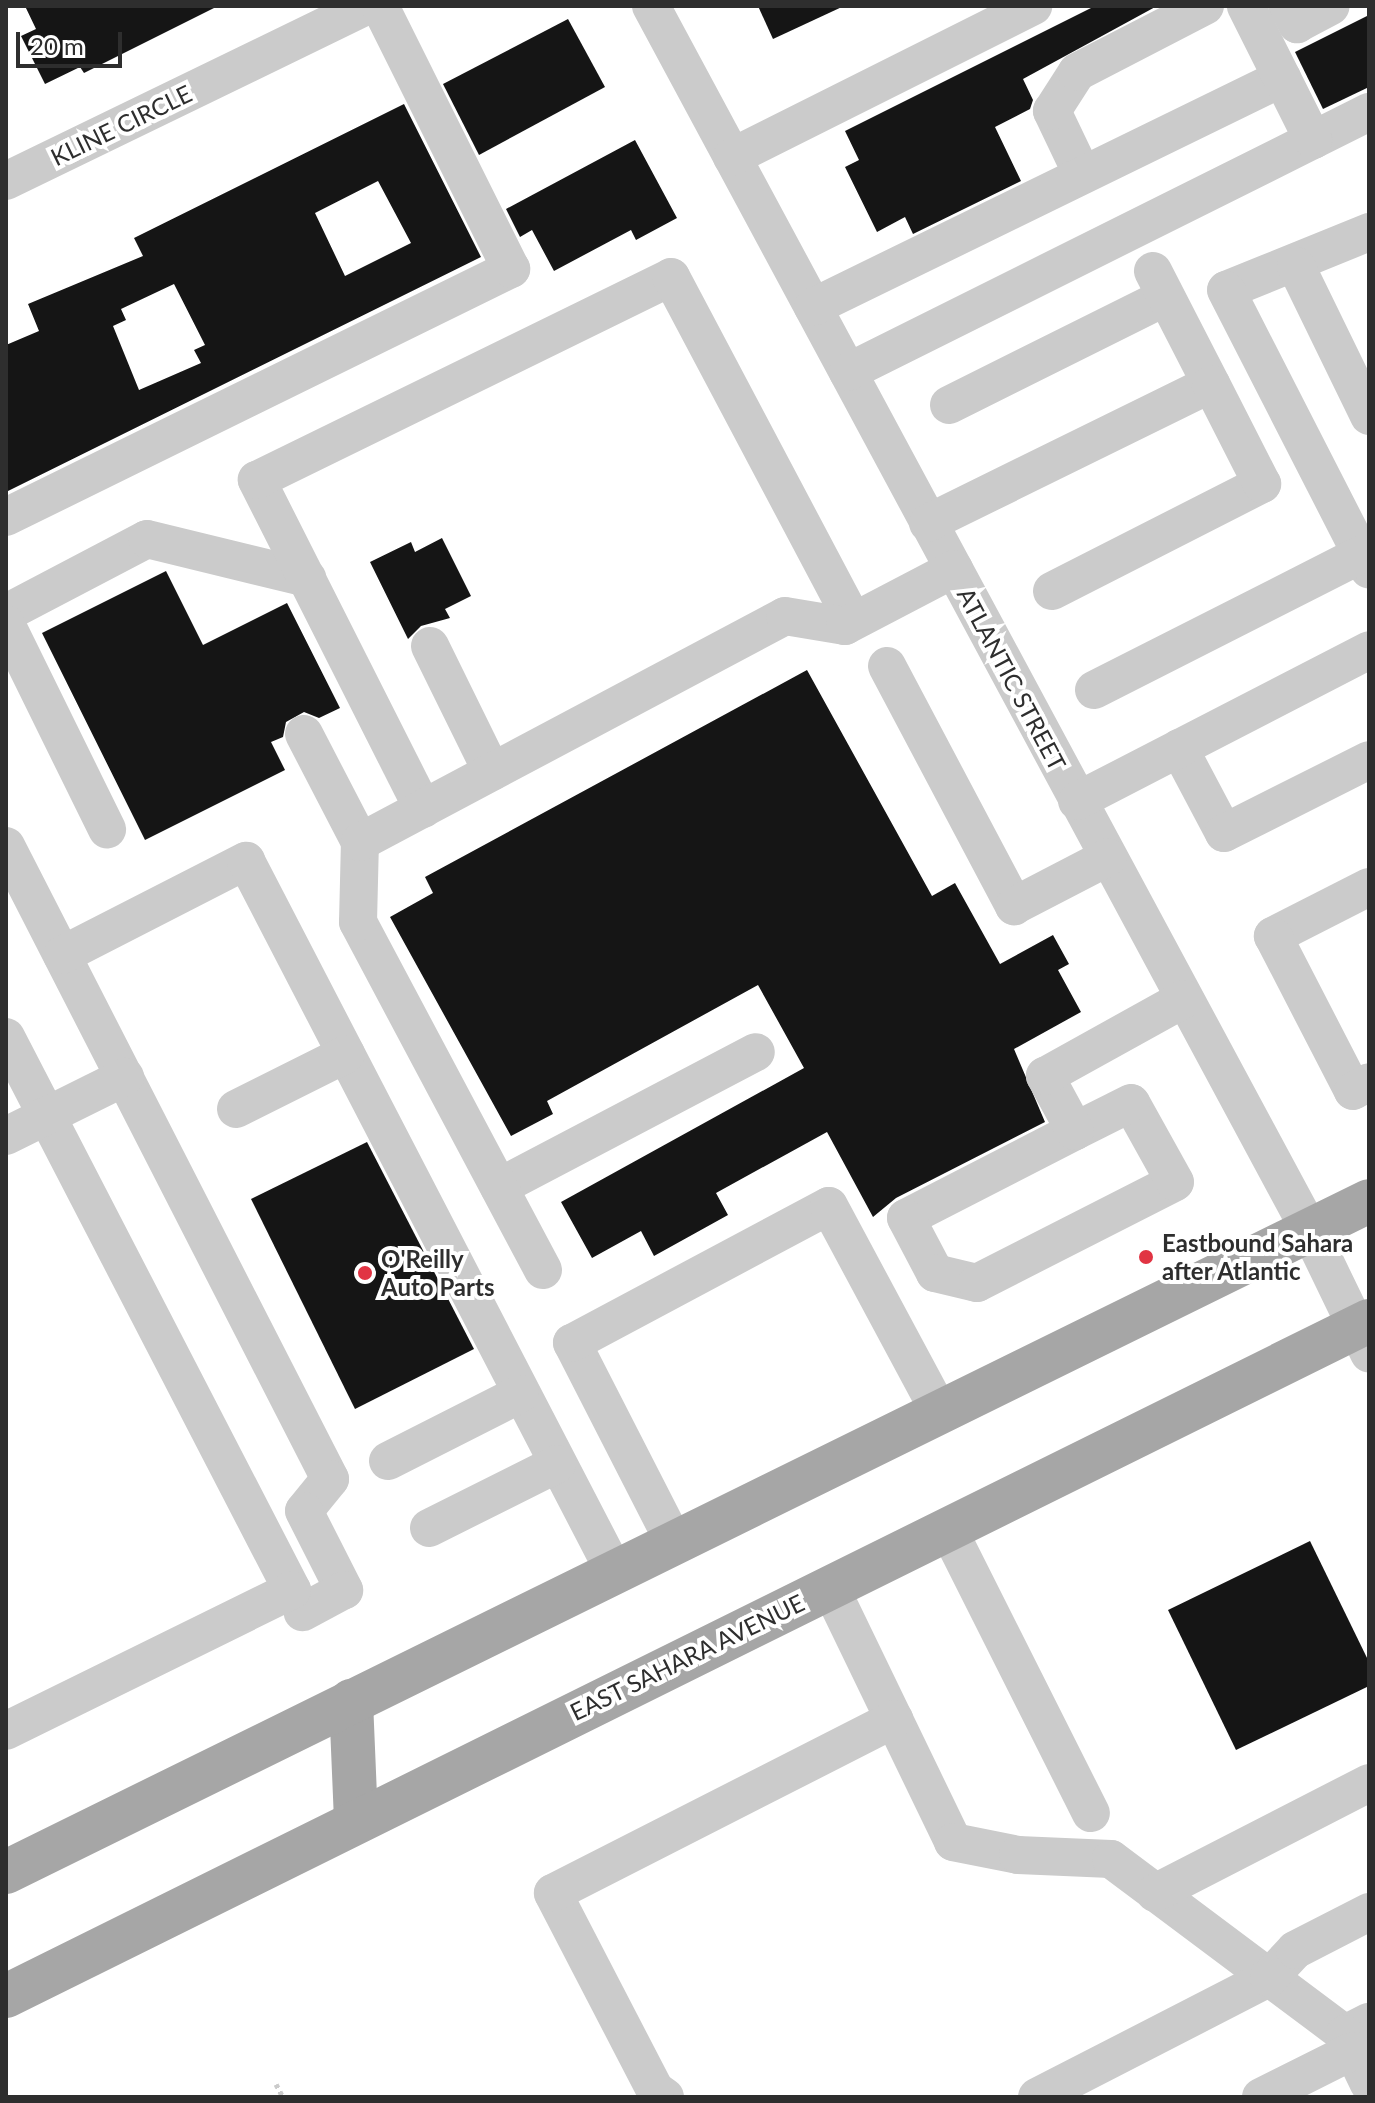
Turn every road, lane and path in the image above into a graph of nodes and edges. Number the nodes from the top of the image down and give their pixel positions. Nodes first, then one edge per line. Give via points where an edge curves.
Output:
1 (366, 6) edge
2 (380, 6) edge
3 (651, 6) edge
4 (1033, 6) edge
5 (1205, 6) edge
6 (1246, 6) edge
7 (1287, 6) edge
8 (1331, 6) edge
9 (1282, 78) junction
10 (1369, 112) edge
11 (1313, 140) junction
12 (732, 157) junction
13 (1082, 174) junction
14 (6, 181) edge
15 (1369, 232) edge
16 (1296, 266) junction
17 (813, 307) junction
18 (848, 372) junction
19 (1211, 384) junction
20 (949, 405) dead end
21 (1369, 416) edge
22 (6, 517) edge
23 (928, 523) junction
24 (1365, 561) edge
25 (954, 569) junction
26 (307, 578) junction
27 (1052, 591) dead end
28 (6, 613) edge
29 (853, 621) junction
30 (6, 624) edge
31 (430, 646) dead end
32 (1369, 650) edge
33 (887, 666) dead end
34 (1094, 690) dead end
35 (304, 734) dead end
36 (1179, 748) junction
37 (1369, 760) edge
38 (492, 772) junction
39 (1077, 801) junction
40 (423, 809) junction
41 (107, 829) dead end
42 (360, 842) junction
43 (6, 846) edge
44 (1108, 857) junction
45 (1369, 887) edge
46 (62, 955) junction
47 (1184, 999) junction
48 (6, 1037) edge
49 (756, 1052) dead end
50 (346, 1054) junction
51 (125, 1077) junction
52 (1369, 1082) edge
53 (236, 1109) dead end
54 (46, 1116) junction
55 (1075, 1131) junction
56 (6, 1136) edge
57 (499, 1187) junction
58 (1369, 1201) edge
59 (906, 1218) junction
60 (1310, 1231) junction
61 (851, 1247) junction
62 (543, 1270) dead end
63 (1365, 1334) edge
64 (520, 1394) junction
65 (939, 1411) junction
66 (388, 1461) dead end
67 (557, 1464) junction
68 (429, 1528) dead end
69 (948, 1529) junction
70 (674, 1542) junction
71 (614, 1571) junction
72 (830, 1587) junction
73 (303, 1612) dead end
74 (351, 1701) junction
75 (894, 1719) junction
76 (6, 1731) edge
77 (1369, 1783) edge
78 (1091, 1813) dead end
79 (356, 1820) junction
80 (6, 1872) edge
81 (1155, 1893) junction
82 (1369, 1912) edge
83 (1269, 1978) junction
84 (6, 1996) edge
85 (1359, 2048) edge
86 (276, 2084) dead end
87 (283, 2097) edge
88 (665, 2097) edge
89 (1037, 2097) edge
90 (1261, 2097) edge

1 - 14 street, KLINE CIRCLE
2 - 22 street via 511,269
3 - 12 street, ATLANTIC STREET
4 - 12 street
5 - 13 street via 1077,72 1052,111
6 - 9 street
7 - 8 street via 1297,24
9 - 11 street
9 - 13 street
10 - 11 street
11 - 18 street
12 - 17 street, ATLANTIC STREET
13 - 17 street
15 - 16 street
16 - 21 street
16 - 24 street via 1226,290
17 - 18 street, ATLANTIC STREET
18 - 23 street, ATLANTIC STREET
19 - 20 street via 1159,284
19 - 23 street
19 - 27 street via 1262,484
23 - 25 street, ATLANTIC STREET
24 - 34 street
25 - 29 street
25 - 39 street, ATLANTIC STREET
26 - 28 street via 147,539
26 - 29 street via 257,480 671,277
26 - 40 street
29 - 38 street via 845,626 785,616
30 - 41 street
31 - 38 street
32 - 36 street
33 - 44 street via 1014,906
35 - 42 street
36 - 37 street via 1224,833
36 - 39 street
38 - 40 street
39 - 44 street, ATLANTIC STREET
40 - 42 street
42 - 57 street via 358,922
43 - 46 street
44 - 47 street, ATLANTIC STREET
45 - 52 street via 1273,936 1353,1091
46 - 50 street via 246,861
46 - 51 street
47 - 55 street via 1045,1076
47 - 60 street, ATLANTIC STREET
48 - 54 street
49 - 57 street
50 - 53 street
50 - 64 street
51 - 54 street
51 - 73 street via 330,1479 304,1511 344,1590
54 - 56 street
54 - 76 street via 292,1590
55 - 59 street
55 - 59 street via 1131,1103 1175,1182 977,1283 935,1273
57 - 62 street
58 - 60 main road
59 - 61 street
60 - 63 street, ATLANTIC STREET
60 - 65 main road
61 - 65 street
61 - 70 street via 829,1206 572,1343
63 - 69 main road, EAST SAHARA AVENUE
64 - 66 street
64 - 67 street
65 - 70 main road
67 - 68 street
67 - 71 street
69 - 72 main road, EAST SAHARA AVENUE
69 - 78 street
70 - 71 main road
71 - 74 main road
72 - 75 street
72 - 79 main road, EAST SAHARA AVENUE
74 - 79 main road
74 - 80 main road
75 - 81 street via 953,1842 1018,1855 1111,1859
75 - 88 street via 553,1893 655,2090
77 - 81 street
79 - 84 main road, EAST SAHARA AVENUE
81 - 83 street
82 - 83 street via 1295,1950
83 - 85 street
83 - 89 street
85 - 90 street
86 - 87 path

